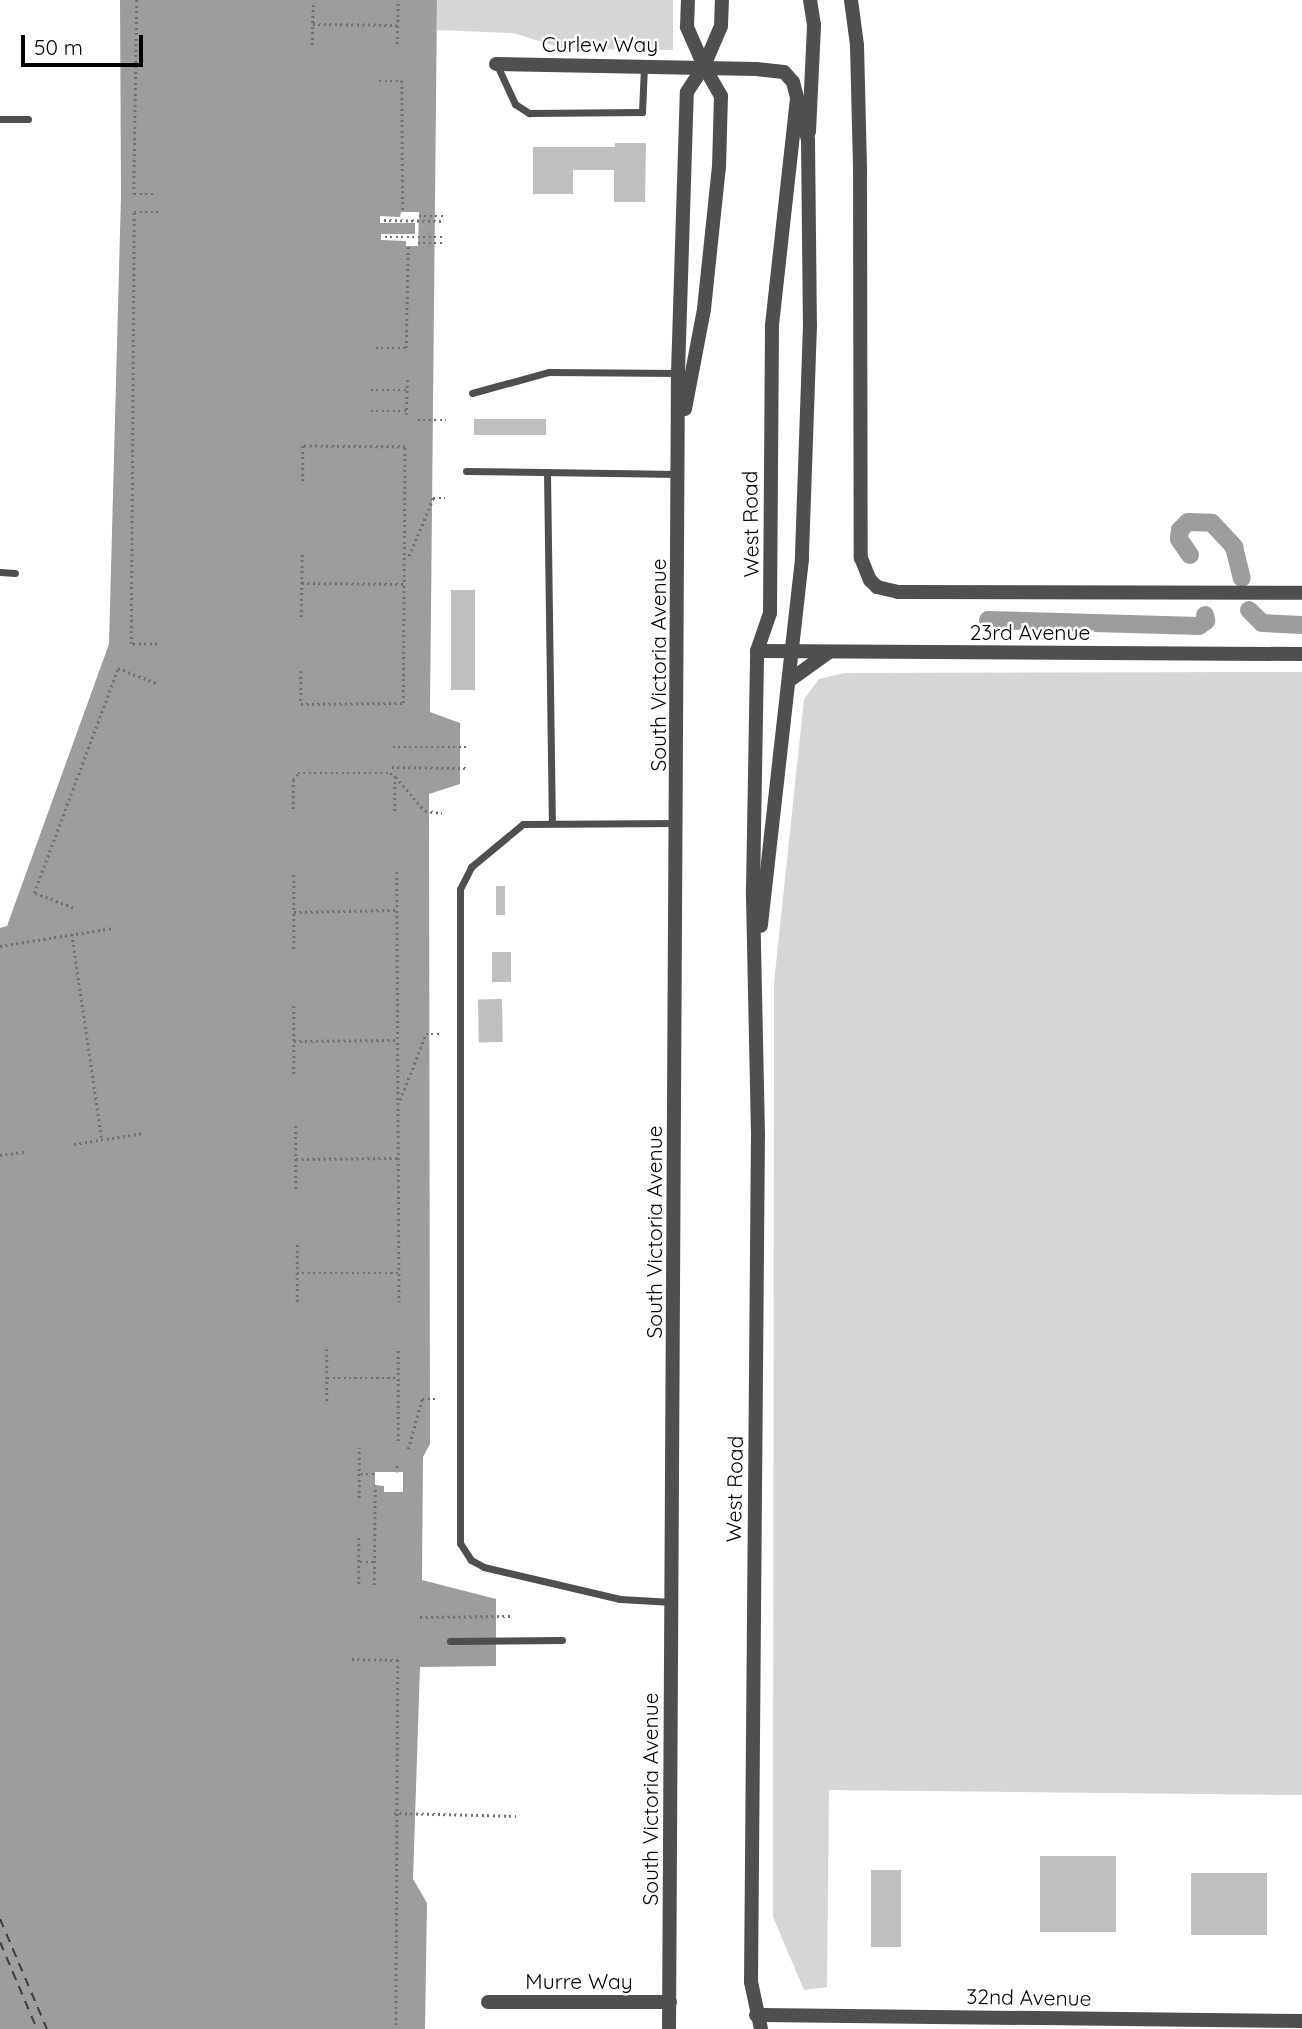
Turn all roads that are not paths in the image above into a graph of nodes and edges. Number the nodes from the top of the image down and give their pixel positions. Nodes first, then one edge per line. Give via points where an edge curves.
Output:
1 (688, 0) edge
2 (722, 0) edge
3 (810, 0) edge
4 (851, 0) edge
5 (496, 64) joint
6 (644, 65) junction
7 (704, 66) junction
8 (797, 99) junction
9 (0, 119) edge
10 (28, 119) dead end
11 (808, 140) junction
12 (678, 373) junction
13 (472, 393) dead end
14 (680, 435) junction
15 (466, 471) dead end
16 (547, 472) junction
17 (680, 474) junction
18 (0, 572) edge
19 (15, 573) dead end
20 (1302, 593) edge
21 (757, 652) junction
22 (829, 652) junction
23 (794, 653) junction
24 (1302, 654) edge
25 (790, 680) junction
26 (552, 821) junction
27 (678, 822) junction
28 (758, 948) junction
29 (673, 1602) junction
30 (562, 1640) dead end
31 (450, 1642) dead end
32 (488, 2002) dead end
33 (670, 2002) junction
34 (1302, 2021) edge
35 (759, 2022) edge
36 (669, 2029) edge

1 - 7 street, South Victoria Avenue via 687,27
2 - 7 street, South Victoria Avenue via 721,26
3 - 11 street, West Road via 814,26
4 - 20 street via 857,45 860,169 860,558 870,580 877,587 898,592
5 - 6 street, Curlew Way
5 - 6 lane via 515,104 529,113 642,112
6 - 7 street, Curlew Way
7 - 8 street, West Road via 784,72 793,82
7 - 12 street, South Victoria Avenue via 687,92
7 - 14 street, South Victoria Avenue via 721,96 719,167 704,309
8 - 11 street, West Road
8 - 21 street, West Road via 772,325 770,613
9 - 10 lane
11 - 23 street, West Road via 810,325
12 - 13 lane via 549,372
12 - 14 street, South Victoria Avenue
14 - 17 street, South Victoria Avenue
15 - 16 lane
16 - 17 lane
16 - 26 lane
17 - 27 street, South Victoria Avenue
18 - 19 lane
21 - 23 street, 23rd Avenue
21 - 28 street, West Road via 753,889
22 - 23 street, 23rd Avenue
22 - 24 street, 23rd Avenue
22 - 25 street
23 - 25 street, West Road
25 - 28 street, West Road
26 - 27 lane
26 - 29 lane via 516,828 471,867 460,889 460,1539 468,1557 484,1567 620,1599
27 - 29 street, South Victoria Avenue
28 - 35 street, West Road via 751,1982
29 - 33 street, South Victoria Avenue
30 - 31 lane
32 - 33 street, Murre Way
33 - 36 street, South Victoria Avenue
34 - 35 street, 32nd Avenue

